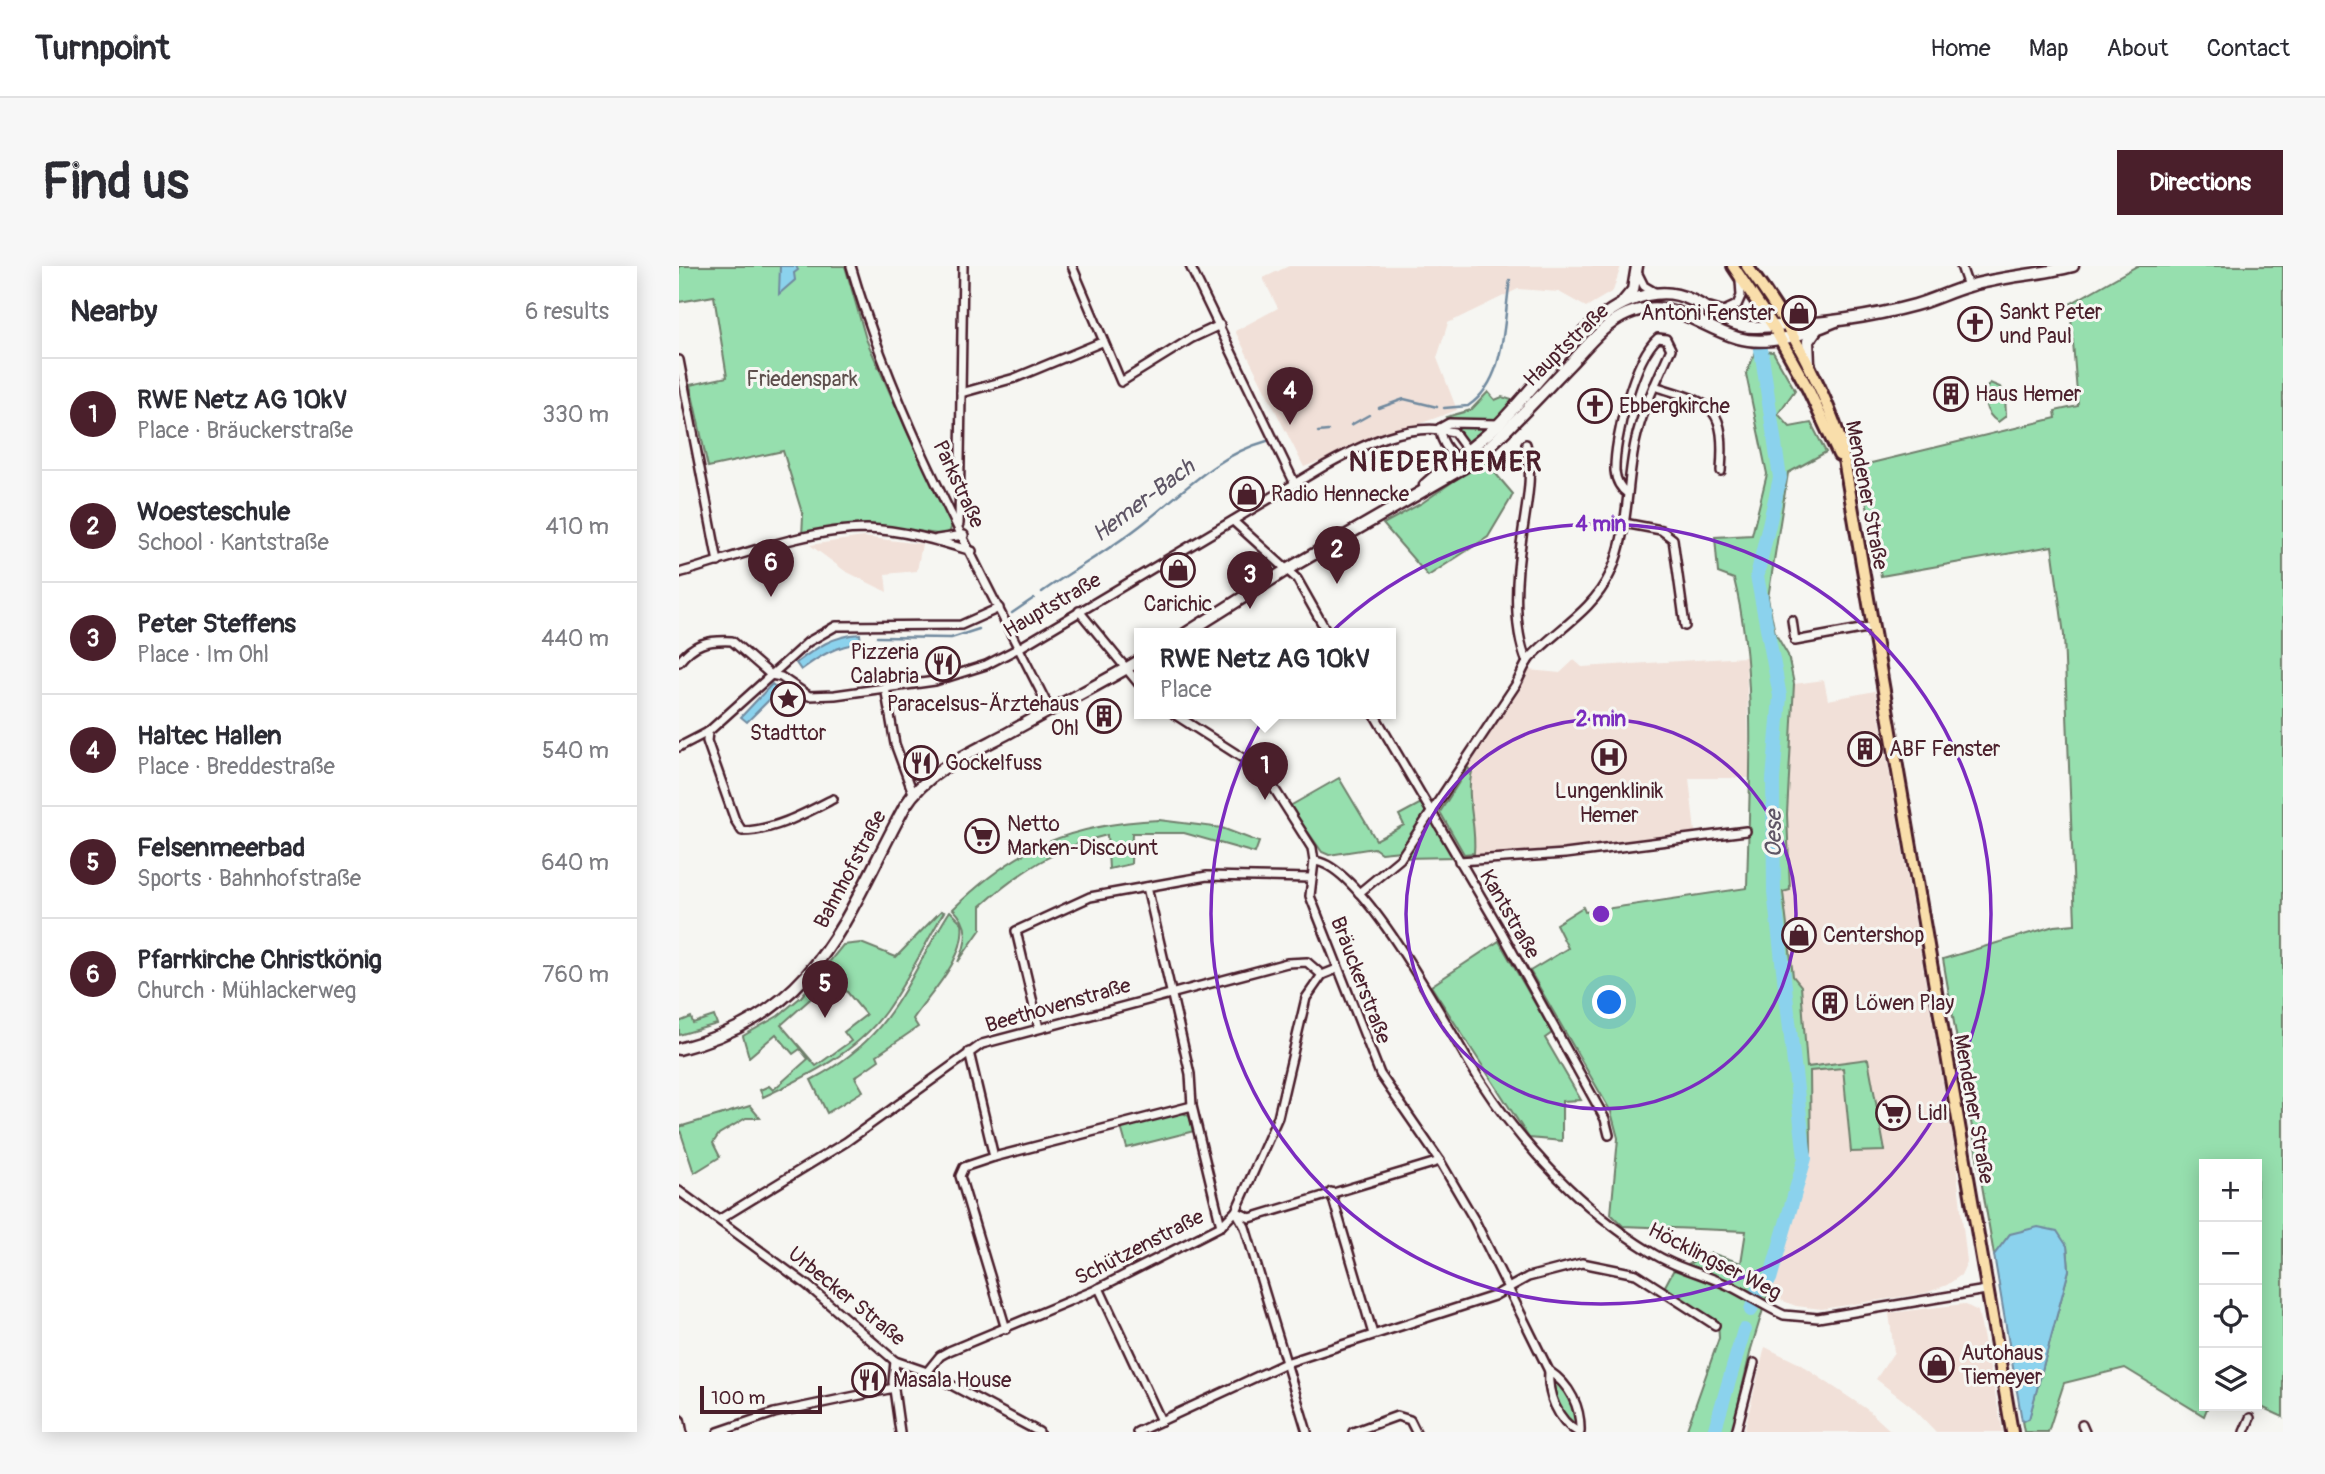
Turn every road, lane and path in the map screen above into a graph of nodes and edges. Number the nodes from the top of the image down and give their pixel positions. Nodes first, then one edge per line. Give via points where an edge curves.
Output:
1 (851, 266) edge
2 (963, 266) edge
3 (1072, 266) edge
4 (1190, 266) edge
5 (1961, 266) edge
6 (2073, 266) edge
7 (1739, 268) edge
8 (1637, 269) edge
9 (1968, 286) junction
10 (1657, 294) junction
11 (1620, 305) junction
12 (1708, 306) junction
13 (1836, 321) junction
14 (1220, 325) junction
15 (1773, 326) junction
16 (1786, 326) junction
17 (1816, 330) junction
18 (1792, 336) junction
19 (1779, 338) junction
20 (1102, 342) junction
21 (1578, 348) junction
22 (679, 360) edge
23 (1809, 368) junction
24 (1654, 386) junction
25 (961, 393) junction
26 (1498, 424) junction
27 (1440, 428) junction
28 (1526, 444) dead end
29 (1468, 451) junction
30 (1456, 460) junction
31 (1468, 465) junction
32 (1845, 470) junction
33 (1721, 471) dead end
34 (1295, 484) junction
35 (1628, 494) junction
36 (1412, 497) junction
37 (1233, 521) junction
38 (1624, 523) junction
39 (961, 531) junction
40 (933, 540) junction
41 (972, 551) junction
42 (718, 562) junction
43 (1288, 569) junction
44 (679, 573) edge
45 (999, 608) junction
46 (1080, 611) junction
47 (1791, 620) dead end
48 (1685, 626) dead end
49 (1872, 627) junction
50 (1195, 628) edge
51 (1324, 628) edge
52 (1019, 648) junction
53 (1527, 662) junction
54 (679, 663) edge
55 (1134, 664) edge
56 (1125, 669) junction
57 (771, 675) junction
58 (1134, 679) edge
59 (885, 687) junction
60 (1050, 710) junction
61 (1182, 719) edge
62 (1377, 719) edge
63 (708, 732) junction
64 (679, 747) edge
65 (913, 793) junction
66 (833, 799) dead end
67 (1432, 811) junction
68 (1747, 831) dead end
69 (1314, 861) junction
70 (1459, 861) junction
71 (1312, 878) junction
72 (1147, 887) junction
73 (1359, 893) junction
74 (1337, 969) junction
75 (1322, 975) junction
76 (1170, 992) junction
77 (1039, 1028) junction
78 (679, 1049) edge
79 (969, 1052) junction
80 (1192, 1106) junction
81 (1609, 1135) dead end
82 (994, 1157) junction
83 (1440, 1161) junction
84 (679, 1191) edge
85 (1331, 1192) junction
86 (1236, 1212) junction
87 (720, 1219) junction
88 (1221, 1226) junction
89 (1508, 1286) junction
90 (1099, 1288) junction
91 (1986, 1290) junction
92 (1715, 1325) dead end
93 (1006, 1329) junction
94 (1373, 1335) junction
95 (895, 1360) junction
96 (1286, 1363) junction
97 (1754, 1363) dead end
98 (1549, 1371) junction
99 (927, 1373) junction
100 (894, 1388) junction
101 (2250, 1418) dead end
102 (679, 1421) edge
103 (1161, 1422) junction
104 (681, 1432) edge
105 (718, 1432) edge
106 (900, 1432) edge
107 (1039, 1432) edge
108 (1137, 1432) edge
109 (1307, 1432) edge
110 (1353, 1432) edge
111 (1416, 1432) edge
112 (1579, 1432) edge
113 (1736, 1432) edge
114 (2012, 1432) edge
115 (2244, 1432) edge

1 - 39 street, Parkstraße via 870,332
2 - 25 street
3 - 20 street
4 - 14 street
5 - 9 street
6 - 9 main road
7 - 12 street, Hauptstraße via 1742,289 1737,305 1724,311
7 - 15 main road
7 - 16 main road, Mendener Straße
8 - 10 street, Hauptstraße via 1644,286
8 - 11 main road, Hauptstraße via 1633,290
9 - 13 main road via 1917,305
10 - 11 main road, Hauptstraße
10 - 12 main road, Hauptstraße via 1673,294
11 - 21 main road, Hauptstraße via 1602,317
12 - 15 main road, Hauptstraße via 1729,322
13 - 16 main road, Hauptstraße
13 - 17 main road, Hauptstraße
14 - 20 street via 1121,382
14 - 34 street
15 - 16 main road, Hauptstraße
15 - 19 main road
16 - 18 main road, Mendener Straße
17 - 18 main road, Hauptstraße
17 - 23 main road via 1808,341
18 - 19 main road, Hauptstraße
18 - 23 main road, Mendener Straße
19 - 21 main road, Hauptstraße via 1739,339 1678,310 1654,308 1627,314
19 - 32 main road
20 - 25 street via 1015,378
21 - 26 main road, Hauptstraße
21 - 31 main road, Hauptstraße via 1494,443
22 - 42 street
23 - 32 main road, Mendener Straße via 1832,414
24 - 33 street via 1697,398 1713,410 1723,450
24 - 35 street via 1636,442
24 - 35 street via 1671,344 1666,339 1651,344 1631,391 1615,473
25 - 39 street
26 - 27 street, Hauptstraße
26 - 29 main road, Hauptstraße
27 - 29 street via 1454,432
27 - 30 street via 1440,436
27 - 34 street, Hauptstraße via 1406,431 1371,443
28 - 53 street via 1530,458 1519,608
29 - 30 main road, Hauptstraße
29 - 31 street
30 - 31 street
30 - 36 main road, Hauptstraße
31 - 36 main road, Hauptstraße
32 - 49 main road, Mendener Straße
34 - 37 street, Hauptstraße
35 - 38 street
36 - 43 main road
37 - 43 street
37 - 46 street, Hauptstraße
38 - 48 street via 1661,530 1673,539
38 - 53 street via 1610,574 1595,599
39 - 40 street
39 - 41 street, Parkstraße
40 - 41 street
40 - 42 street via 891,531 843,531
41 - 45 street, Parkstraße
42 - 44 street
43 - 50 main road
43 - 51 street
45 - 52 street, Parkstraße
45 - 57 street via 961,625 837,626 809,642
46 - 52 street, Hauptstraße
46 - 56 street
47 - 49 street via 1795,640
49 - 91 main road, Mendener Straße
52 - 59 street, Hauptstraße via 966,672
52 - 60 street, Parkstraße
53 - 67 street
54 - 57 street, Hauptstraße via 697,644 732,641
55 - 56 main road
56 - 58 street
56 - 60 main road
57 - 59 street, Hauptstraße via 809,696
57 - 63 street
59 - 65 street via 895,744
60 - 65 main road via 954,763
61 - 69 street via 1263,771 1312,848
62 - 67 street, Kantstraße
63 - 64 street
63 - 66 street via 707,741 742,831 807,813
65 - 78 main road, Bahnhofstraße via 849,919 800,984 745,1024
67 - 70 street, Kantstraße
67 - 73 street via 1400,859
68 - 70 street via 1565,854
69 - 71 street, Bräuckerstraße
69 - 73 street, Höcklingser Weg via 1329,864
70 - 81 street, Kantstraße via 1605,1119
71 - 72 street via 1207,876
71 - 74 street, Bräuckerstraße via 1310,896
72 - 76 street
72 - 77 street via 1090,898 1016,931
73 - 91 street, Höcklingser Weg via 1424,986 1482,1084 1533,1148 1580,1196 1650,1252 1784,1315 1818,1318
74 - 75 street
74 - 83 street, Bräuckerstraße via 1380,1074
75 - 76 street, Beethovenstraße via 1307,962 1287,963
75 - 86 street, Schützenstraße via 1306,998 1278,1117
76 - 77 street, Beethovenstraße
76 - 80 street via 1190,1074
77 - 79 street, Beethovenstraße
79 - 82 street
79 - 87 street, Beethovenstraße via 846,1142
80 - 82 street
80 - 88 street
82 - 93 street via 964,1167 960,1176
83 - 85 street
83 - 89 street, Bräuckerstraße
84 - 87 street, Urbecker Straße
85 - 86 street via 1250,1218
85 - 94 street
86 - 88 street, Schützenstraße
86 - 96 street via 1245,1227
87 - 95 street, Urbecker Straße
88 - 90 street, Schützenstraße
89 - 92 street via 1582,1263 1604,1265 1636,1274
89 - 94 street via 1494,1296
89 - 98 street, Bräuckerstraße
90 - 93 street, Schützenstraße
90 - 103 street
91 - 114 main road, Mendener Straße
93 - 99 street, Schützenstraße via 940,1356
94 - 96 street
95 - 99 street, Urbecker Straße
95 - 100 street
96 - 103 street
96 - 109 street
97 - 113 street
98 - 112 street via 1573,1398
98 - 112 street via 1554,1404 1562,1419
99 - 107 street, Urbecker Straße
100 - 105 street via 774,1413
100 - 106 street
101 - 115 street
102 - 104 main road
103 - 108 street
110 - 111 street via 1397,1416 1410,1420

